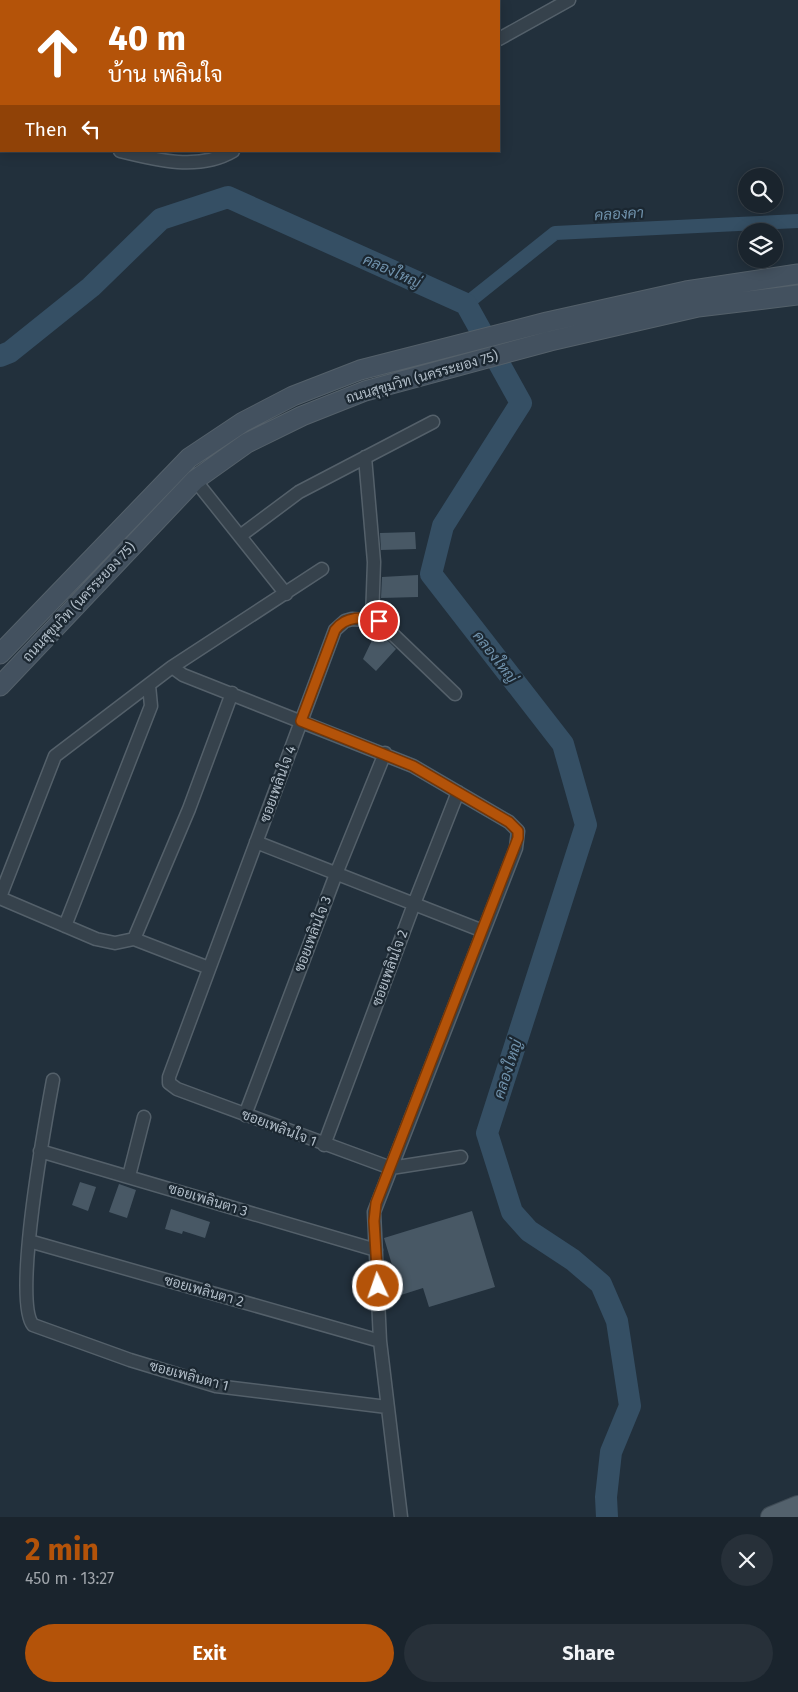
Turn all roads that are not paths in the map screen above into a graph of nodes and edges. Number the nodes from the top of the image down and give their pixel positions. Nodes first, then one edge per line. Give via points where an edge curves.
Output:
1 (569, 0) edge
2 (500, 38) edge
3 (124, 152) edge
4 (230, 152) edge
5 (798, 274) edge
6 (798, 295) edge
7 (433, 422) dead end
8 (365, 457) junction
9 (196, 480) junction
10 (240, 536) junction
11 (322, 568) dead end
12 (286, 594) junction
13 (372, 619) junction
14 (21, 633) junction
15 (36, 648) junction
16 (0, 654) edge
17 (172, 667) junction
18 (149, 685) junction
19 (0, 686) edge
20 (232, 693) junction
21 (455, 694) dead end
22 (301, 721) junction
23 (385, 754) junction
24 (458, 792) junction
25 (256, 842) junction
26 (336, 874) junction
27 (0, 898) edge
28 (414, 904) junction
29 (65, 926) junction
30 (483, 931) junction
31 (134, 939) junction
32 (209, 968) junction
33 (53, 1080) dead end
34 (169, 1083) joint
35 (245, 1115) junction
36 (144, 1117) dead end
37 (324, 1145) junction
38 (40, 1151) junction
39 (461, 1157) dead end
40 (391, 1168) junction
41 (129, 1176) junction
42 (29, 1242) junction
43 (376, 1250) junction
44 (380, 1341) junction
45 (386, 1408) junction
46 (798, 1506) edge
47 (400, 1517) edge
48 (771, 1517) edge

1 - 2 street
3 - 4 street via 186,162 212,159
5 - 14 street, ถนนสุขุมวิท (นครระยอง 75) via 686,291 547,322 360,370 293,396 243,422 189,458
6 - 9 street, ถนนสุขุมวิท (นครระยอง 75) via 698,307 365,391 302,416 247,443
7 - 8 street
8 - 10 street via 299,492
8 - 13 street via 374,562
9 - 10 street
9 - 15 street, ถนนสุขุมวิท (นครระยอง 75)
10 - 12 street
11 - 12 street
12 - 17 street
13 - 21 street via 385,626
13 - 22 street, ซอยเพลินใจ 4 via 345,620 335,630
14 - 15 street
14 - 16 street, ถนนสุขุมวิท (นครระยอง 75)
15 - 19 street, ถนนสุขุมวิท (นครระยอง 75)
17 - 18 street
17 - 20 street via 183,675
18 - 27 street via 55,756
18 - 29 street via 150,706
20 - 22 street
20 - 31 street via 189,810
22 - 23 street
22 - 25 street, ซอยเพลินใจ 4
23 - 24 street
23 - 26 street, ซอยเพลินใจ 3
24 - 28 street, ซอยเพลินใจ 2
24 - 30 street via 509,822 518,831 516,848
25 - 26 street
25 - 32 street, ซอยเพลินใจ 4
26 - 28 street
26 - 35 street, ซอยเพลินใจ 3
27 - 29 street
28 - 30 street
28 - 37 street, ซอยเพลินใจ 2
29 - 31 street via 107,942
30 - 40 street
31 - 32 street
32 - 34 street, ซอยเพลินใจ 4 via 170,1072
33 - 38 street
34 - 35 street, ซอยเพลินใจ 1
35 - 37 street, ซอยเพลินใจ 1
36 - 41 street
37 - 40 street, ซอยเพลินใจ 1
38 - 41 street, ซอยเพลินตา 3
38 - 42 street
39 - 40 street
40 - 43 street via 376,1203
41 - 43 street, ซอยเพลินตา 3
42 - 44 street, ซอยเพลินตา 2
42 - 45 street, ซอยเพลินตา 1 via 26,1313 38,1327 216,1386
43 - 44 street
44 - 45 street
45 - 47 street
46 - 48 main road

